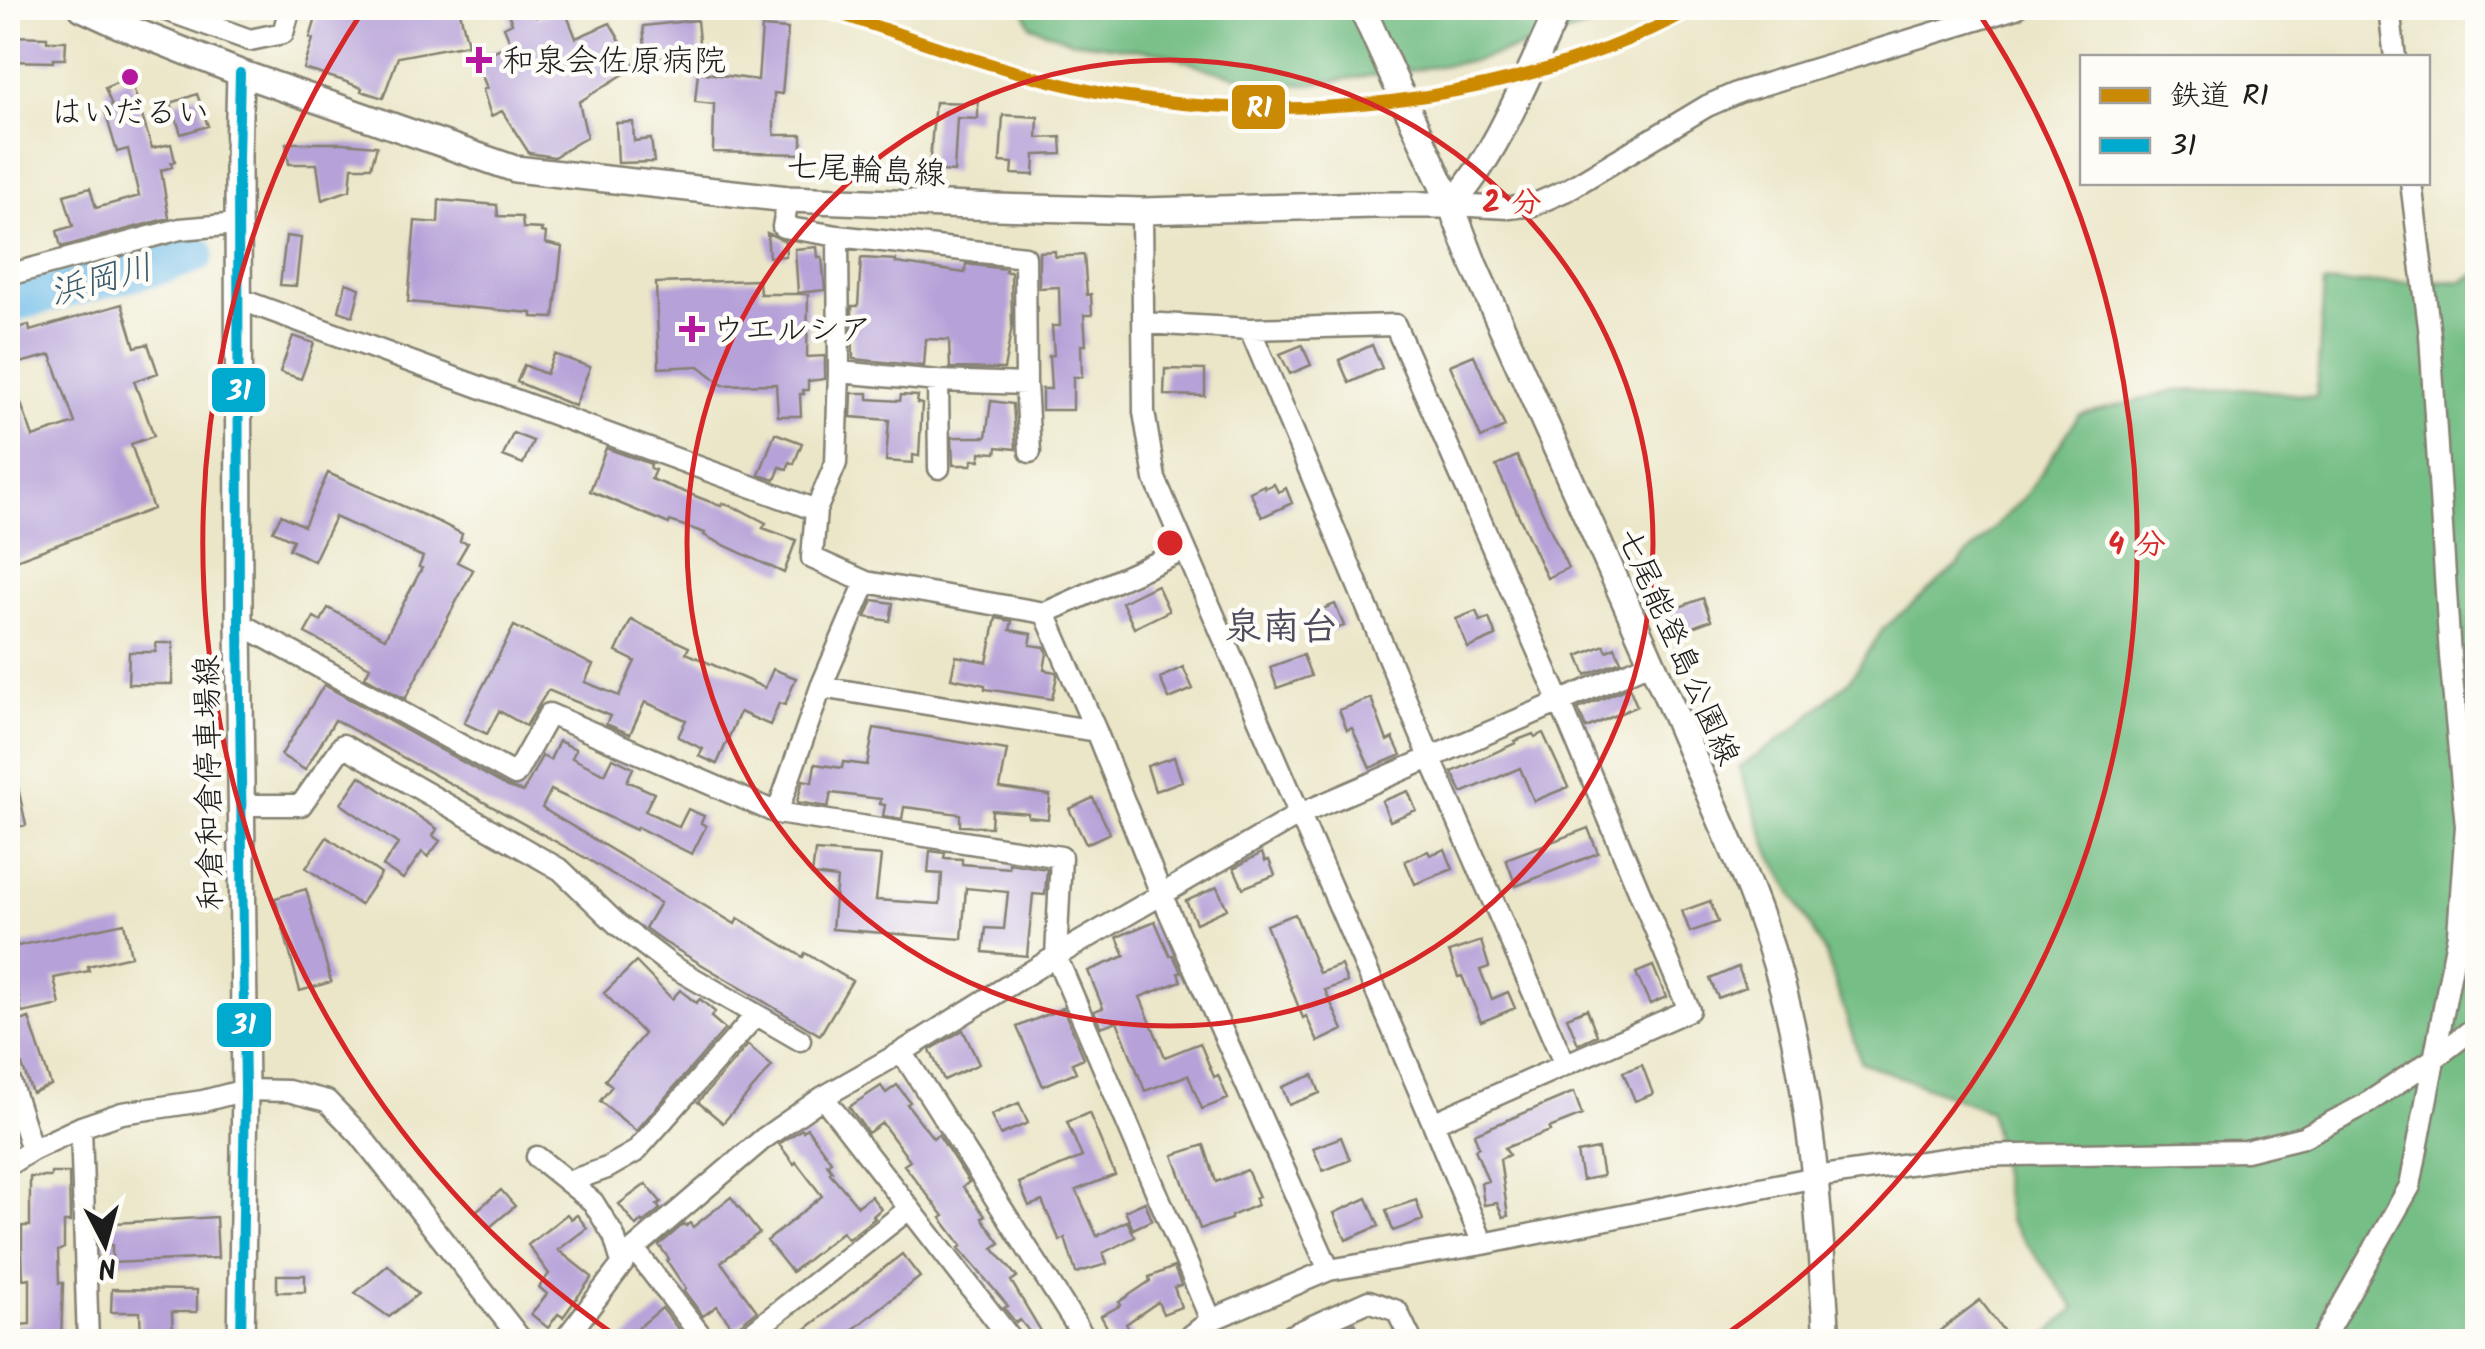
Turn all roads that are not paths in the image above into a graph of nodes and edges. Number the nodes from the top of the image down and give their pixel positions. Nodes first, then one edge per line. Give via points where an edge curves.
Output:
1 (82, 8) edge
2 (166, 8) edge
3 (290, 8) edge
4 (1362, 8) edge
5 (1559, 8) edge
6 (2016, 8) edge
7 (2389, 8) edge
8 (250, 40) junction
9 (2396, 55) edge
10 (240, 73) junction
11 (2411, 185) edge
12 (788, 198) junction
13 (1450, 205) junction
14 (1142, 211) junction
15 (238, 224) junction
16 (838, 236) junction
17 (8, 275) edge
18 (239, 299) junction
19 (1144, 323) junction
20 (1250, 329) junction
21 (839, 372) junction
22 (938, 382) junction
23 (1026, 384) junction
24 (1030, 452) dead end
25 (939, 468) dead end
26 (816, 510) junction
27 (1185, 550) junction
28 (866, 582) junction
29 (1045, 613) junction
30 (238, 624) junction
31 (1652, 662) junction
32 (822, 687) junction
33 (1560, 702) junction
34 (1096, 731) junction
35 (1430, 757) junction
36 (241, 804) junction
37 (777, 813) junction
38 (1298, 815) junction
39 (1162, 896) junction
40 (1056, 956) junction
41 (756, 1015) junction
42 (2478, 1024) edge
43 (800, 1040) dead end
44 (902, 1052) junction
45 (2435, 1058) junction
46 (1565, 1064) junction
47 (8, 1075) edge
48 (245, 1090) junction
49 (823, 1098) junction
50 (1434, 1123) junction
51 (81, 1128) junction
52 (32, 1150) junction
53 (537, 1158) dead end
54 (8, 1165) edge
55 (1816, 1177) junction
56 (568, 1182) junction
57 (909, 1209) junction
58 (1483, 1244) junction
59 (628, 1256) junction
60 (1329, 1270) junction
61 (1211, 1320) junction
62 (88, 1342) edge
63 (241, 1342) edge
64 (523, 1342) edge
65 (563, 1342) edge
66 (706, 1342) edge
67 (740, 1342) edge
68 (1012, 1342) edge
69 (1088, 1342) edge
70 (1183, 1342) edge
71 (1277, 1342) edge
72 (1412, 1342) edge
73 (1824, 1342) edge
74 (2321, 1342) edge

1 - 10 main road, 七尾輪島線
2 - 8 street
3 - 8 street via 283,33
4 - 13 main road, 七尾能登島公園線
5 - 13 main road via 1482,165
6 - 13 street via 1739,92 1533,205
7 - 9 street
8 - 10 street
10 - 12 main road, 七尾輪島線 via 515,169
10 - 15 main road, 和倉和倉停車場線
11 - 45 street via 2430,335 2466,826 2458,934
12 - 14 main road, 七尾輪島線
12 - 16 street via 783,227
13 - 14 main road, 七尾輪島線
13 - 31 main road, 七尾能登島公園線
14 - 19 street
15 - 17 street via 180,230
15 - 18 main road, 和倉和倉停車場線
16 - 21 street
16 - 23 street via 1025,256
18 - 26 street
18 - 30 main road, 和倉和倉停車場線
19 - 20 street
19 - 27 street via 1144,412 1155,479
20 - 33 street via 1395,325
20 - 35 street
21 - 22 street
21 - 26 street via 836,463
22 - 23 street
22 - 25 street
23 - 24 street
26 - 28 street via 812,558
27 - 29 street
27 - 38 street
28 - 29 street
28 - 32 street
29 - 34 street
30 - 36 main road, 和倉和倉停車場線
30 - 37 street via 516,775 549,714
31 - 33 street
31 - 55 main road, 七尾能登島公園線 via 1751,892 1783,988
32 - 34 street
32 - 37 street
33 - 35 street
33 - 46 street via 1690,1010
34 - 39 street
35 - 38 street
35 - 46 street
36 - 41 street via 301,805 343,745 561,870 618,926
36 - 48 main road, 和倉和倉停車場線
37 - 40 street via 1061,856
38 - 39 street
38 - 50 street
39 - 40 street
39 - 60 street
40 - 44 street
40 - 61 street
41 - 43 street
41 - 56 street via 635,1152
42 - 45 street
44 - 49 street
44 - 69 street
45 - 55 street via 2303,1137 2246,1152 1965,1156
45 - 74 street via 2410,1186
46 - 50 street
47 - 52 street
48 - 51 street via 122,1113
48 - 63 main road, 和倉和倉停車場線
48 - 64 street via 327,1100
49 - 57 street
49 - 59 street via 763,1139
50 - 58 street
51 - 52 street
51 - 62 street
52 - 54 street
53 - 56 street
55 - 58 street
55 - 73 main road, 七尾能登島公園線
56 - 59 street via 593,1202
57 - 67 street
57 - 68 street
58 - 60 street
59 - 65 street
59 - 66 street
60 - 61 street
61 - 70 street
71 - 72 street via 1369,1301 1397,1311

